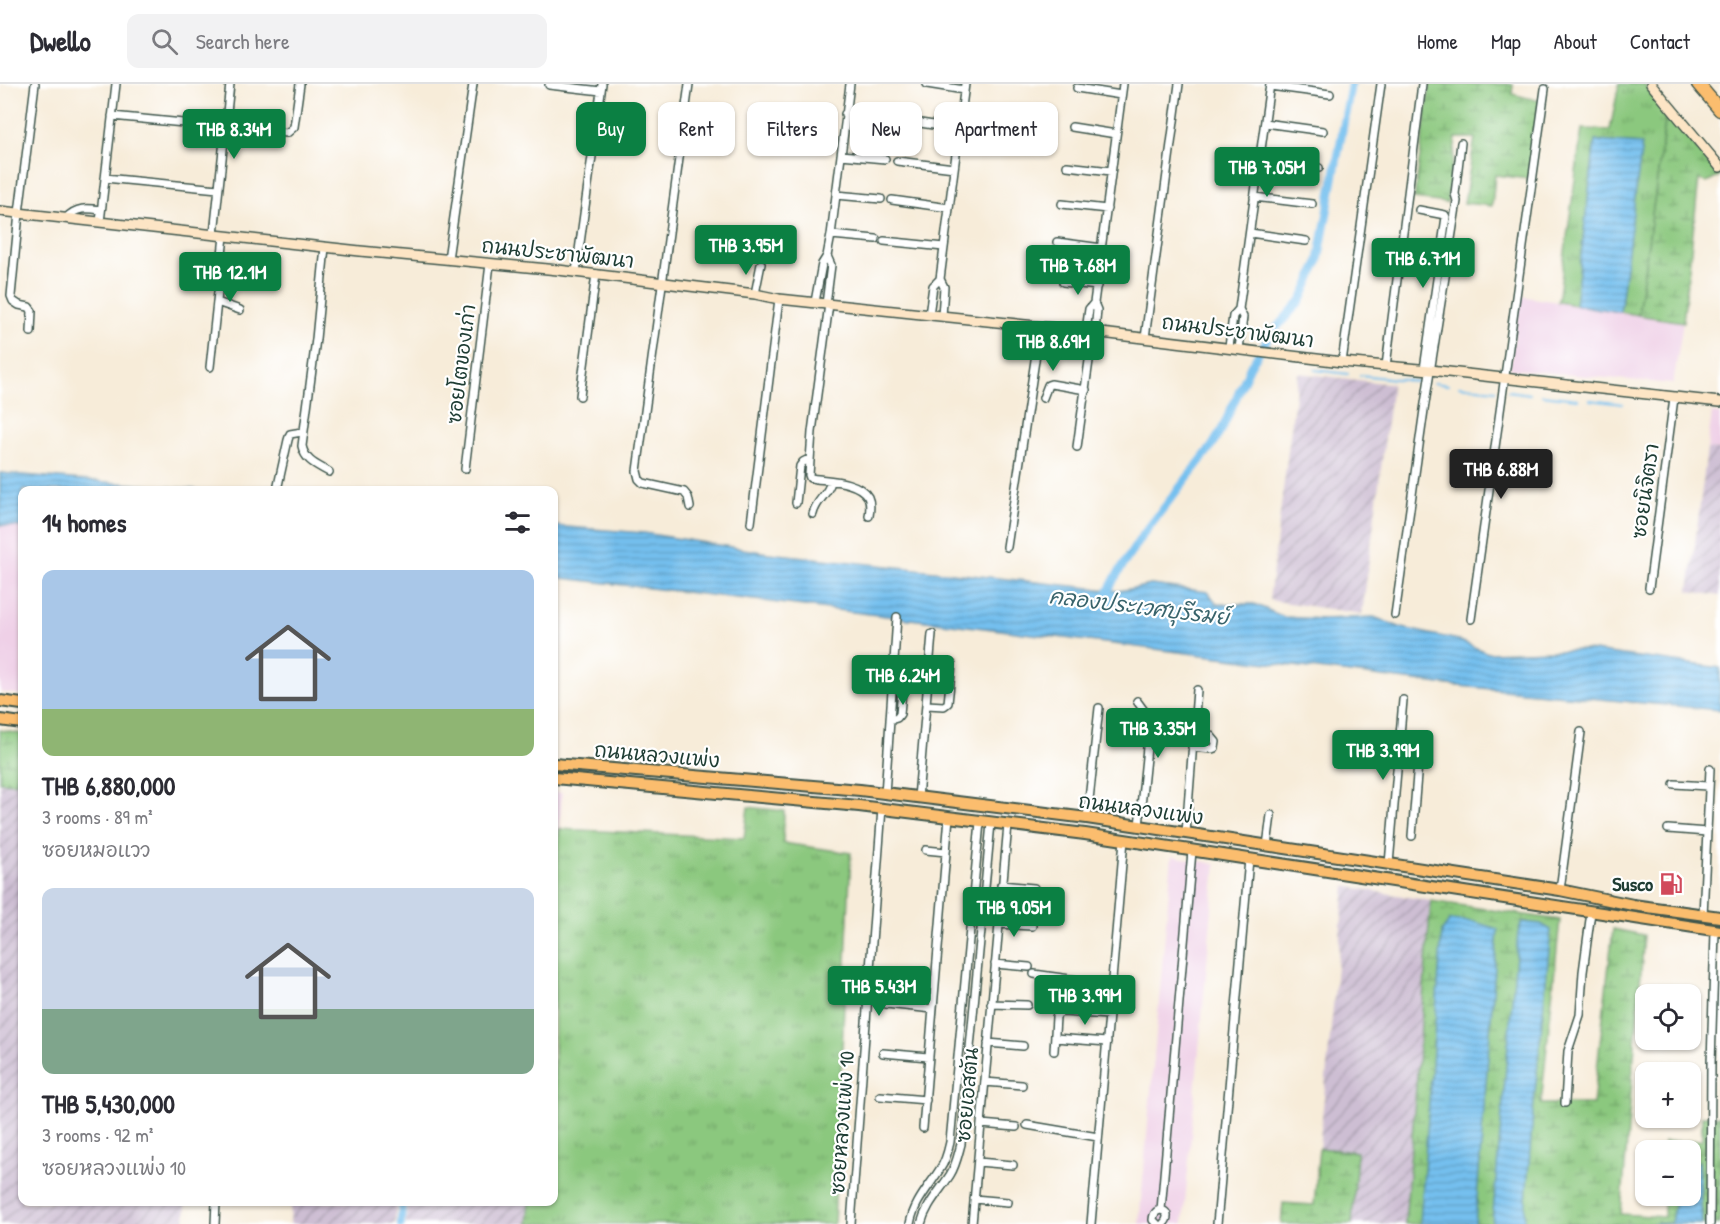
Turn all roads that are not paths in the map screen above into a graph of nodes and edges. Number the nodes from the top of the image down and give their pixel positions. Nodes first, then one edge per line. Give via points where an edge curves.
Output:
1 (35, 84) edge
2 (116, 84) edge
3 (230, 84) edge
4 (300, 84) edge
5 (473, 84) edge
6 (689, 84) edge
7 (850, 84) edge
8 (927, 84) edge
9 (1123, 84) edge
10 (1179, 84) edge
11 (1381, 84) edge
12 (1422, 84) edge
13 (1651, 84) edge
14 (1698, 84) edge
15 (549, 85) edge
16 (1270, 85) edge
17 (965, 87) edge
18 (601, 88) edge
19 (1077, 88) dead end
20 (1545, 89) dead end
21 (1330, 94) dead end
22 (1121, 95) junction
23 (963, 102) edge
24 (1720, 110) edge
25 (846, 114) junction
26 (850, 114) edge
27 (112, 116) junction
28 (1264, 123) junction
29 (1072, 127) dead end
30 (225, 128) junction
31 (1323, 131) dead end
32 (1116, 134) junction
33 (1461, 143) dead end
34 (842, 155) junction
35 (956, 156) edge
36 (885, 159) dead end
37 (1260, 159) junction
38 (897, 161) dead end
39 (1067, 166) dead end
40 (1720, 167) edge
41 (954, 168) junction
42 (1319, 168) dead end
43 (1112, 171) junction
44 (105, 178) junction
45 (218, 189) junction
46 (836, 195) junction
47 (1254, 197) junction
48 (881, 199) dead end
49 (892, 200) dead end
50 (1062, 204) dead end
51 (1312, 204) dead end
52 (949, 208) junction
53 (1107, 209) junction
54 (101, 210) junction
55 (1419, 210) dead end
56 (0, 211) edge
57 (19, 213) junction
58 (66, 218) junction
59 (100, 222) junction
60 (1250, 233) junction
61 (214, 234) junction
62 (831, 235) junction
63 (224, 236) junction
64 (876, 239) dead end
65 (884, 241) dead end
66 (1306, 241) dead end
67 (1057, 242) dead end
68 (326, 247) junction
69 (944, 247) junction
70 (1102, 248) junction
71 (827, 256) junction
72 (448, 259) junction
73 (490, 264) junction
74 (761, 264) dead end
75 (576, 272) junction
76 (596, 274) junction
77 (940, 279) junction
78 (663, 282) junction
79 (1063, 282) dead end
80 (1097, 286) junction
81 (755, 294) junction
82 (779, 299) junction
83 (218, 302) junction
84 (815, 302) junction
85 (828, 304) junction
86 (1239, 309) junction
87 (240, 310) dead end
88 (929, 315) junction
89 (942, 316) junction
90 (1040, 327) junction
91 (1091, 331) junction
92 (31, 332) dead end
93 (1144, 338) junction
94 (1229, 347) junction
95 (1239, 348) junction
96 (1342, 362) junction
97 (1386, 366) junction
98 (210, 367) dead end
99 (1427, 370) junction
100 (1504, 378) junction
101 (1086, 390) junction
102 (580, 396) dead end
103 (1043, 398) dead end
104 (1674, 398) junction
105 (1720, 402) edge
106 (302, 432) junction
107 (1077, 447) dead end
108 (810, 459) junction
109 (465, 469) dead end
110 (329, 472) dead end
111 (831, 482) junction
112 (278, 486) edge
113 (796, 503) dead end
114 (690, 507) dead end
115 (813, 514) dead end
116 (869, 516) dead end
117 (751, 523) dead end
118 (1006, 547) dead end
119 (1649, 588) dead end
120 (1395, 615) dead end
121 (897, 617) dead end
122 (1471, 619) dead end
123 (932, 634) dead end
124 (952, 664) dead end
125 (903, 679) dead end
126 (1197, 690) dead end
127 (1403, 700) dead end
128 (0, 701) edge
129 (1137, 701) dead end
130 (18, 703) edge
131 (927, 705) junction
132 (0, 708) edge
133 (1100, 708) dead end
134 (18, 710) edge
135 (0, 720) edge
136 (890, 720) junction
137 (18, 722) edge
138 (1581, 732) dead end
139 (1193, 735) junction
140 (1399, 741) junction
141 (1192, 747) junction
142 (558, 764) edge
143 (1710, 769) dead end
144 (558, 778) edge
145 (1674, 784) dead end
146 (1708, 786) junction
147 (860, 790) junction
148 (885, 794) junction
149 (918, 798) junction
150 (859, 806) junction
151 (882, 808) junction
152 (1271, 815) dead end
153 (949, 817) junction
154 (1087, 818) junction
155 (986, 822) junction
156 (1008, 825) junction
157 (1139, 826) junction
158 (1668, 829) dead end
159 (1707, 832) junction
160 (1186, 833) junction
161 (1085, 834) junction
162 (1412, 836) dead end
163 (1124, 840) junction
164 (1268, 846) junction
165 (926, 850) dead end
166 (1192, 851) junction
167 (946, 852) junction
168 (1248, 860) junction
169 (1389, 864) junction
170 (975, 876) junction
171 (986, 877) junction
172 (1001, 885) junction
173 (1034, 888) dead end
174 (1560, 890) junction
175 (1591, 912) junction
176 (1703, 915) junction
177 (1720, 917) edge
178 (998, 924) junction
179 (1032, 926) dead end
180 (1717, 931) edge
181 (995, 964) junction
182 (1029, 967) dead end
183 (1034, 974) dead end
184 (1112, 986) junction
185 (992, 1004) junction
186 (886, 1005) dead end
187 (1027, 1005) dead end
188 (933, 1009) junction
189 (1109, 1015) junction
190 (1055, 1038) junction
191 (1107, 1042) junction
192 (988, 1043) junction
193 (1023, 1046) dead end
194 (1054, 1052) dead end
195 (883, 1053) dead end
196 (928, 1058) junction
197 (985, 1082) junction
198 (1022, 1085) dead end
199 (880, 1096) dead end
200 (926, 1100) junction
201 (1565, 1103) dead end
202 (981, 1124) junction
203 (1027, 1125) dead end
204 (1016, 1126) dead end
205 (923, 1128) dead end
206 (1098, 1137) junction
207 (978, 1162) junction
208 (1013, 1165) dead end
209 (974, 1199) junction
210 (1008, 1202) dead end
211 (216, 1206) edge
212 (1161, 1210) junction
213 (215, 1224) edge
214 (851, 1224) edge
215 (910, 1224) edge
216 (921, 1224) edge
217 (972, 1224) edge
218 (1091, 1224) edge
219 (1157, 1224) edge
220 (1163, 1224) edge
221 (1217, 1224) edge
222 (1710, 1224) edge

1 - 57 street
2 - 27 street
3 - 30 street
4 - 30 street via 294,127 290,131
5 - 72 street
6 - 78 street
7 - 25 street
8 - 17 street
9 - 22 street
10 - 93 street
11 - 96 street
12 - 97 street
13 - 40 street
14 - 24 highway
15 - 18 street
16 - 21 street
16 - 28 street
17 - 23 street
18 - 75 street
19 - 22 street
20 - 100 street
22 - 32 street
25 - 26 street
25 - 34 street
27 - 30 street
27 - 44 street
28 - 31 street
28 - 37 street
29 - 32 street
30 - 45 street
32 - 43 street
33 - 99 street via 1457,201
34 - 36 street
34 - 46 street
35 - 41 street
37 - 42 street
37 - 47 street
38 - 41 street
39 - 43 street
41 - 52 street
43 - 53 street
44 - 45 street
44 - 54 street
45 - 61 street
46 - 48 street
46 - 62 street
47 - 51 street
47 - 60 street
49 - 52 street
50 - 53 street
52 - 69 street
53 - 70 street
54 - 58 street via 81,208
54 - 59 street
55 - 99 street via 1446,217
56 - 57 street, ถนนประชาพัฒนา
57 - 58 street, ถนนประชาพัฒนา
57 - 92 street via 11,296 32,311
58 - 59 street, ถนนประชาพัฒนา
59 - 61 street, ถนนประชาพัฒนา
60 - 66 street
60 - 86 street
61 - 63 street, ถนนประชาพัฒนา
62 - 64 street
62 - 71 street
63 - 68 street, ถนนประชาพัฒนา
63 - 83 street
65 - 69 street
67 - 70 street
68 - 72 street, ถนนประชาพัฒนา
68 - 106 street
69 - 77 street
70 - 80 street
71 - 84 street
71 - 85 street via 831,265
72 - 73 street, ถนนประชาพัฒนา
73 - 75 street, ถนนประชาพัฒนา
73 - 109 street, ซอยโตของเก่า
74 - 81 street
75 - 76 street, ถนนประชาพัฒนา
76 - 78 street, ถนนประชาพัฒนา
76 - 102 street
77 - 88 street via 933,286
77 - 89 street via 944,287
78 - 81 street, ถนนประชาพัฒนา
78 - 114 street via 637,471 642,483 684,492
79 - 80 street
80 - 91 street via 1097,310
81 - 82 street, ถนนประชาพัฒนา
82 - 84 street, ถนนประชาพัฒนา
82 - 117 street
83 - 87 street
83 - 98 street
84 - 85 street, ถนนประชาพัฒนา
85 - 88 street, ถนนประชาพัฒนา
85 - 108 street
86 - 94 street via 1233,316
86 - 95 street via 1243,317
88 - 89 street, ถนนประชาพัฒนา
89 - 90 street, ถนนประชาพัฒนา
90 - 91 street, ถนนประชาพัฒนา
90 - 118 street
91 - 93 street, ถนนประชาพัฒนา
91 - 101 street
93 - 94 street, ถนนประชาพัฒนา
94 - 95 street, ถนนประชาพัฒนา
95 - 96 street, ถนนประชาพัฒนา
96 - 97 street, ถนนประชาพัฒนา
97 - 99 street, ถนนประชาพัฒนา
99 - 100 street, ถนนประชาพัฒนา
99 - 120 street
100 - 104 street, ถนนประชาพัฒนา
100 - 122 street
101 - 103 street via 1051,384
101 - 107 street
104 - 105 street, ถนนประชาพัฒนา
104 - 119 street, ซอยนิจิตรา
106 - 110 street via 304,455
106 - 112 street via 290,434
108 - 111 street via 810,478
108 - 113 street via 800,466
111 - 115 street
111 - 116 street via 856,487 868,496
121 - 136 street
123 - 131 street
124 - 131 street via 948,703
125 - 136 street via 900,714
126 - 139 street
127 - 140 street
128 - 130 main road
129 - 157 street via 1149,728
131 - 149 street
132 - 134 main road
133 - 154 street
135 - 137 main road
136 - 148 street
138 - 174 street
139 - 141 street
139 - 141 street via 1211,736 1216,742 1212,749
140 - 162 street via 1418,746 1419,751
140 - 169 street
141 - 160 street
142 - 147 main road, ถนนหลวงแพ่ง
143 - 146 street
144 - 150 main road, ถนนหลวงแพ่ง
145 - 146 street
146 - 159 street
147 - 148 main road, ถนนหลวงแพ่ง
147 - 150 main road
148 - 149 main road, ถนนหลวงแพ่ง
149 - 154 main road, ถนนหลวงแพ่ง
150 - 151 main road, ถนนหลวงแพ่ง
151 - 153 main road, ถนนหลวงแพ่ง
151 - 214 street, ซอยหลวงแพ่ง 10
152 - 164 street
153 - 155 main road, ถนนหลวงแพ่ง
153 - 167 street
154 - 157 main road, ถนนหลวงแพ่ง
154 - 161 main road
155 - 156 main road, ถนนหลวงแพ่ง
155 - 170 street
155 - 171 street
156 - 161 main road, ถนนหลวงแพ่ง
156 - 172 street, ซอยเอสตัน
157 - 160 main road, ถนนหลวงแพ่ง
158 - 159 street
159 - 176 street
160 - 164 main road, ถนนหลวงแพ่ง
161 - 163 main road, ถนนหลวงแพ่ง
163 - 166 main road, ถนนหลวงแพ่ง
163 - 184 street
164 - 169 main road, ถนนหลวงแพ่ง
165 - 167 street
166 - 168 main road, ถนนหลวงแพ่ง
166 - 212 street
167 - 188 street
168 - 175 main road, ถนนหลวงแพ่ง
168 - 221 street
169 - 174 main road, ถนนหลวงแพ่ง
170 - 171 street
170 - 215 street via 950,1142 942,1168 923,1193
171 - 216 street via 961,1144 951,1174
172 - 173 street
172 - 178 street, ซอยเอสตัน
174 - 176 main road, ถนนหลวงแพ่ง
175 - 180 main road, ถนนหลวงแพ่ง
175 - 201 street via 1580,1015 1568,1051
176 - 177 main road, ถนนหลวงแพ่ง
178 - 179 street
178 - 181 street, ซอยเอสตัน
180 - 222 street
181 - 182 street
181 - 185 street, ซอยเอสตัน
183 - 184 street
184 - 189 street
185 - 187 street
185 - 192 street, ซอยเอสตัน
186 - 188 street
188 - 196 street
189 - 190 street via 1059,1013
189 - 191 street
190 - 191 street
190 - 194 street
191 - 206 street
192 - 193 street
192 - 197 street, ซอยเอสตัน
195 - 196 street
196 - 200 street
197 - 198 street
197 - 202 street, ซอยเอสตัน
199 - 200 street
200 - 205 street
202 - 204 street
202 - 207 street, ซอยเอสตัน
203 - 206 street
206 - 218 street
207 - 208 street
207 - 209 street, ซอยเอสตัน
209 - 210 street
209 - 217 street, ซอยเอสตัน
211 - 213 street
212 - 219 street via 1153,1215
212 - 220 street via 1167,1216

